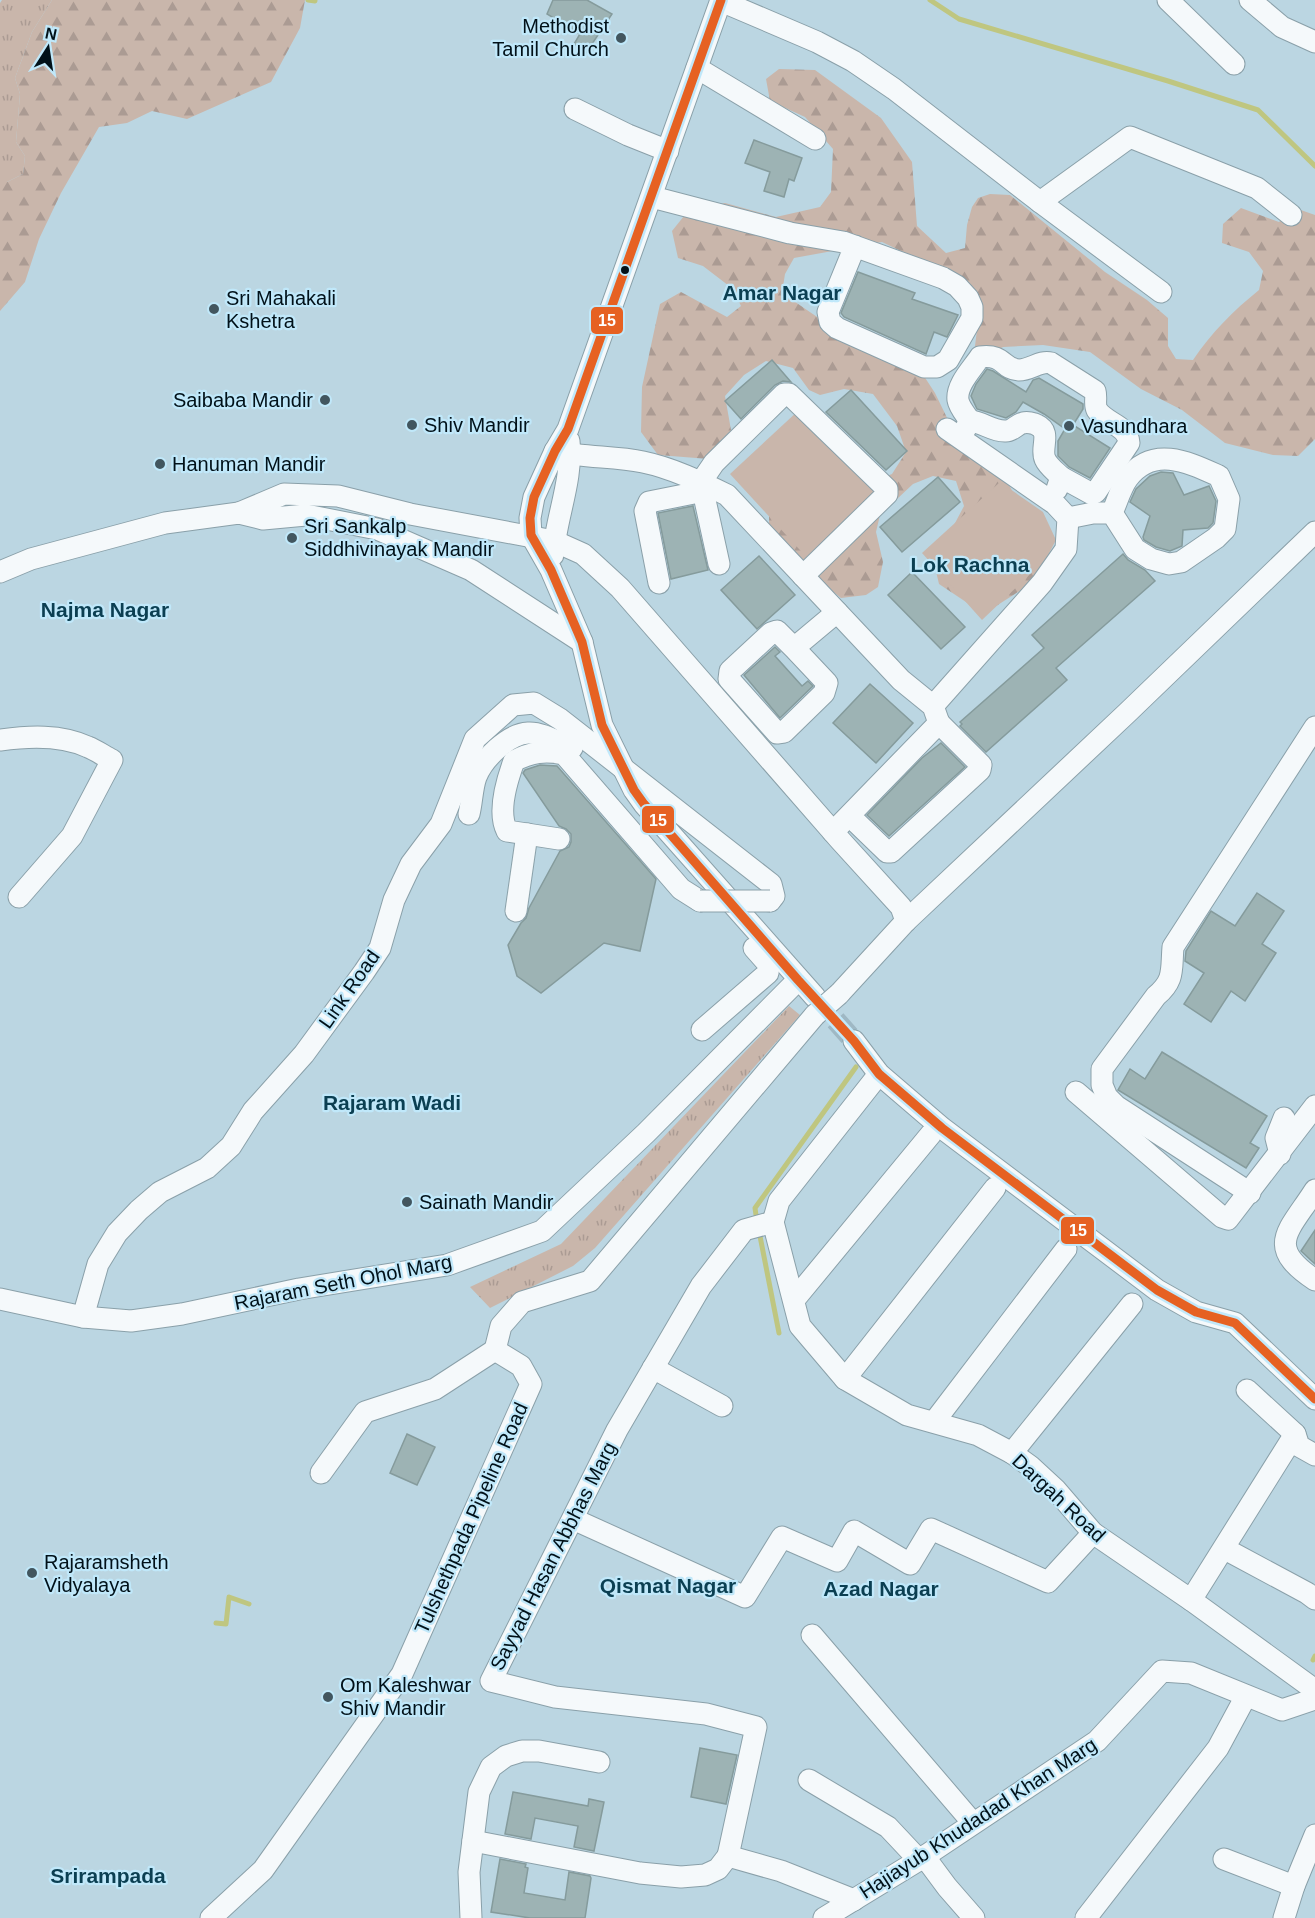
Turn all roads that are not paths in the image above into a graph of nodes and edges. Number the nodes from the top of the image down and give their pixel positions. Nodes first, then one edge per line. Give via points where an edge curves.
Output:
1 (721, 0) edge
2 (1168, 0) edge
3 (1250, 0) edge
4 (1314, 40) edge
5 (1234, 64) dead end
6 (697, 68) junction
7 (575, 109) dead end
8 (815, 139) dead end
9 (668, 151) junction
10 (652, 197) junction
11 (1040, 202) junction
12 (1291, 215) dead end
13 (855, 246) junction
14 (1161, 292) dead end
15 (959, 429) junction
16 (562, 453) junction
17 (1061, 477) junction
18 (703, 487) junction
19 (1062, 511) junction
20 (240, 513) junction
21 (1112, 513) junction
22 (1315, 532) edge
23 (531, 535) junction
24 (554, 541) junction
25 (719, 564) dead end
26 (551, 570) junction
27 (0, 572) edge
28 (803, 576) junction
29 (659, 583) dead end
30 (837, 612) junction
31 (582, 642) junction
32 (794, 648) junction
33 (936, 714) junction
34 (1315, 727) edge
35 (0, 740) edge
36 (589, 743) junction
37 (626, 771) junction
38 (469, 814) dead end
39 (857, 823) dead end
40 (833, 832) junction
41 (527, 834) junction
42 (559, 839) dead end
43 (19, 897) dead end
44 (516, 911) dead end
45 (906, 921) junction
46 (798, 980) junction
47 (757, 983) junction
48 (776, 1003) junction
49 (815, 1006) junction
50 (702, 1030) dead end
51 (854, 1041) tunnel mouth
52 (879, 1074) junction
53 (1076, 1092) dead end
54 (1315, 1106) edge
55 (1284, 1118) dead end
56 (931, 1134) dead end
57 (1280, 1154) junction
58 (995, 1188) dead end
59 (1315, 1190) edge
60 (1250, 1192) junction
61 (769, 1223) junction
62 (1066, 1249) dead end
63 (1315, 1280) edge
64 (0, 1299) edge
65 (794, 1300) junction
66 (1132, 1304) dead end
67 (83, 1317) junction
68 (495, 1350) junction
69 (653, 1368) junction
70 (845, 1379) junction
71 (1247, 1390) dead end
72 (1315, 1399) edge
73 (722, 1406) dead end
74 (934, 1422) junction
75 (1295, 1434) junction
76 (1012, 1454) junction
77 (1315, 1455) edge
78 (321, 1473) dead end
79 (573, 1519) junction
80 (1093, 1533) junction
81 (1225, 1549) junction
82 (1315, 1599) edge
83 (1191, 1600) junction
84 (812, 1635) dead end
85 (1315, 1690) edge
86 (1246, 1696) junction
87 (1315, 1699) edge
88 (599, 1762) dead end
89 (809, 1780) dead end
90 (974, 1823) junction
91 (1315, 1835) edge
92 (473, 1841) junction
93 (728, 1856) junction
94 (921, 1858) junction
95 (1224, 1859) dead end
96 (1294, 1886) junction
97 (854, 1900) junction
98 (211, 1918) edge
99 (471, 1918) edge
100 (824, 1918) edge
101 (974, 1918) edge
102 (1086, 1918) edge
103 (1284, 1918) edge

1 - 6 street
1 - 11 street via 853,61
2 - 5 street
3 - 4 street via 1282,27
6 - 8 street
6 - 9 street
7 - 9 street
9 - 10 street
10 - 13 street
10 - 16 street
11 - 12 street via 1130,137 1257,188
11 - 14 street
13 - 13 street via 943,278 963,292 972,307 972,318 948,360 937,368 924,367 830,322 828,312
15 - 17 street via 978,421 1009,431 1022,423 1040,426 1044,429 1043,457
15 - 17 street via 960,387 980,357 999,358 1018,370 1051,363 1095,391 1095,406 1100,414 1129,437 1129,443 1096,492 1092,494
15 - 19 street
16 - 18 street via 644,462
16 - 23 street via 534,498
16 - 24 street via 563,505
17 - 19 street
18 - 25 street
18 - 28 street via 726,495
18 - 28 street via 714,463 784,394 789,394 887,489 887,494
18 - 29 street via 646,505
19 - 21 street
19 - 33 street via 1066,549
20 - 23 street via 284,494 338,496 410,514
20 - 27 street via 162,524 31,559
20 - 31 street via 263,519 306,514 378,529 471,570
21 - 21 street via 1127,478 1146,461 1190,463 1219,476 1229,499 1225,529 1180,562 1169,564 1135,549
22 - 45 street
23 - 24 street
23 - 26 street
24 - 26 street
24 - 40 street via 583,554 620,588
26 - 31 street
28 - 30 street
30 - 32 street
30 - 33 street
31 - 37 street via 602,724
32 - 32 street via 777,631 771,633 728,675 777,734 784,732 824,693 827,683
33 - 39 street via 981,765 980,770 891,852
33 - 40 street
34 - 60 street via 1173,947 1171,978 1165,988 1102,1069 1102,1085 1116,1106
35 - 43 street via 25,736 61,739 87,746 112,760 72,836
36 - 37 street, Link Road
36 - 38 street via 585,750 578,751 530,732 515,736 487,760 476,776
36 - 67 street, Link Road via 534,703 513,705 475,739 441,824 411,864 394,900 380,948 364,972 303,1054 253,1111 231,1146 207,1168 160,1192 117,1233 98,1264
37 - 41 street, bridge via 771,884 774,896 770,901 699,901 681,889 564,754 528,753 514,761 506,784 503,823 507,831
37 - 46 street via 644,804
37 - 47 street via 609,788 767,963 768,973
40 - 45 street via 901,907
41 - 42 street
41 - 44 street
45 - 49 street, bridge via 838,994
46 - 48 street, Rajaram Seth Ohol Marg
46 - 49 street
47 - 48 street
47 - 50 street
48 - 67 street, Rajaram Seth Ohol Marg via 542,1231 447,1265 299,1289 183,1314 131,1321
49 - 68 street via 590,1281 522,1302 501,1326
51 - 52 street
52 - 61 street via 779,1201
52 - 72 street via 942,1128 1157,1290 1196,1312 1235,1323
53 - 60 street via 1222,1217 1228,1219
54 - 57 street
55 - 57 street via 1276,1138
56 - 65 street
57 - 60 street
58 - 70 street
59 - 63 street via 1284,1239 1286,1252 1296,1267
61 - 65 street, Dargah Road
61 - 69 street, Sayyad Hasan Abbhas Marg via 744,1230 701,1286
62 - 74 street
64 - 67 street, Rajaram Seth Ohol Marg
65 - 70 street, Dargah Road via 800,1326
66 - 76 street
68 - 78 street via 435,1389 365,1412
68 - 98 street, Tulshethpada Pipeline Road via 522,1366 531,1384 402,1674 263,1870
69 - 73 street
69 - 79 street, Sayyad Hasan Abbhas Marg
70 - 74 street, Dargah Road via 907,1415
71 - 75 street
74 - 76 street, Dargah Road via 978,1435
75 - 77 street via 1299,1446
75 - 81 street
76 - 80 street, Dargah Road via 1056,1490
79 - 80 street via 745,1597 782,1537 837,1562 854,1531 910,1564 931,1529 1048,1582
79 - 93 street, Sayyad Hasan Abbhas Marg via 490,1681 555,1697 706,1714 756,1727
80 - 83 street, Dargah Road
81 - 82 street
81 - 83 street
83 - 85 street, Dargah Road
84 - 90 street
86 - 87 street, Hajiayub Khudadad Khan Marg via 1282,1710
86 - 90 street, Hajiayub Khudadad Khan Marg via 1191,1673 1162,1671 1097,1742
86 - 102 street via 1218,1748
88 - 92 street via 539,1751 506,1755 491,1767 479,1792
89 - 94 street via 888,1827
90 - 94 street, Hajiayub Khudadad Khan Marg
91 - 96 street
92 - 93 street via 640,1874 681,1877 705,1875 718,1869
92 - 99 street via 469,1872
93 - 97 street via 781,1871
94 - 97 street, Hajiayub Khudadad Khan Marg
94 - 101 street
95 - 96 street
96 - 103 street
97 - 100 street, Hajiayub Khudadad Khan Marg

